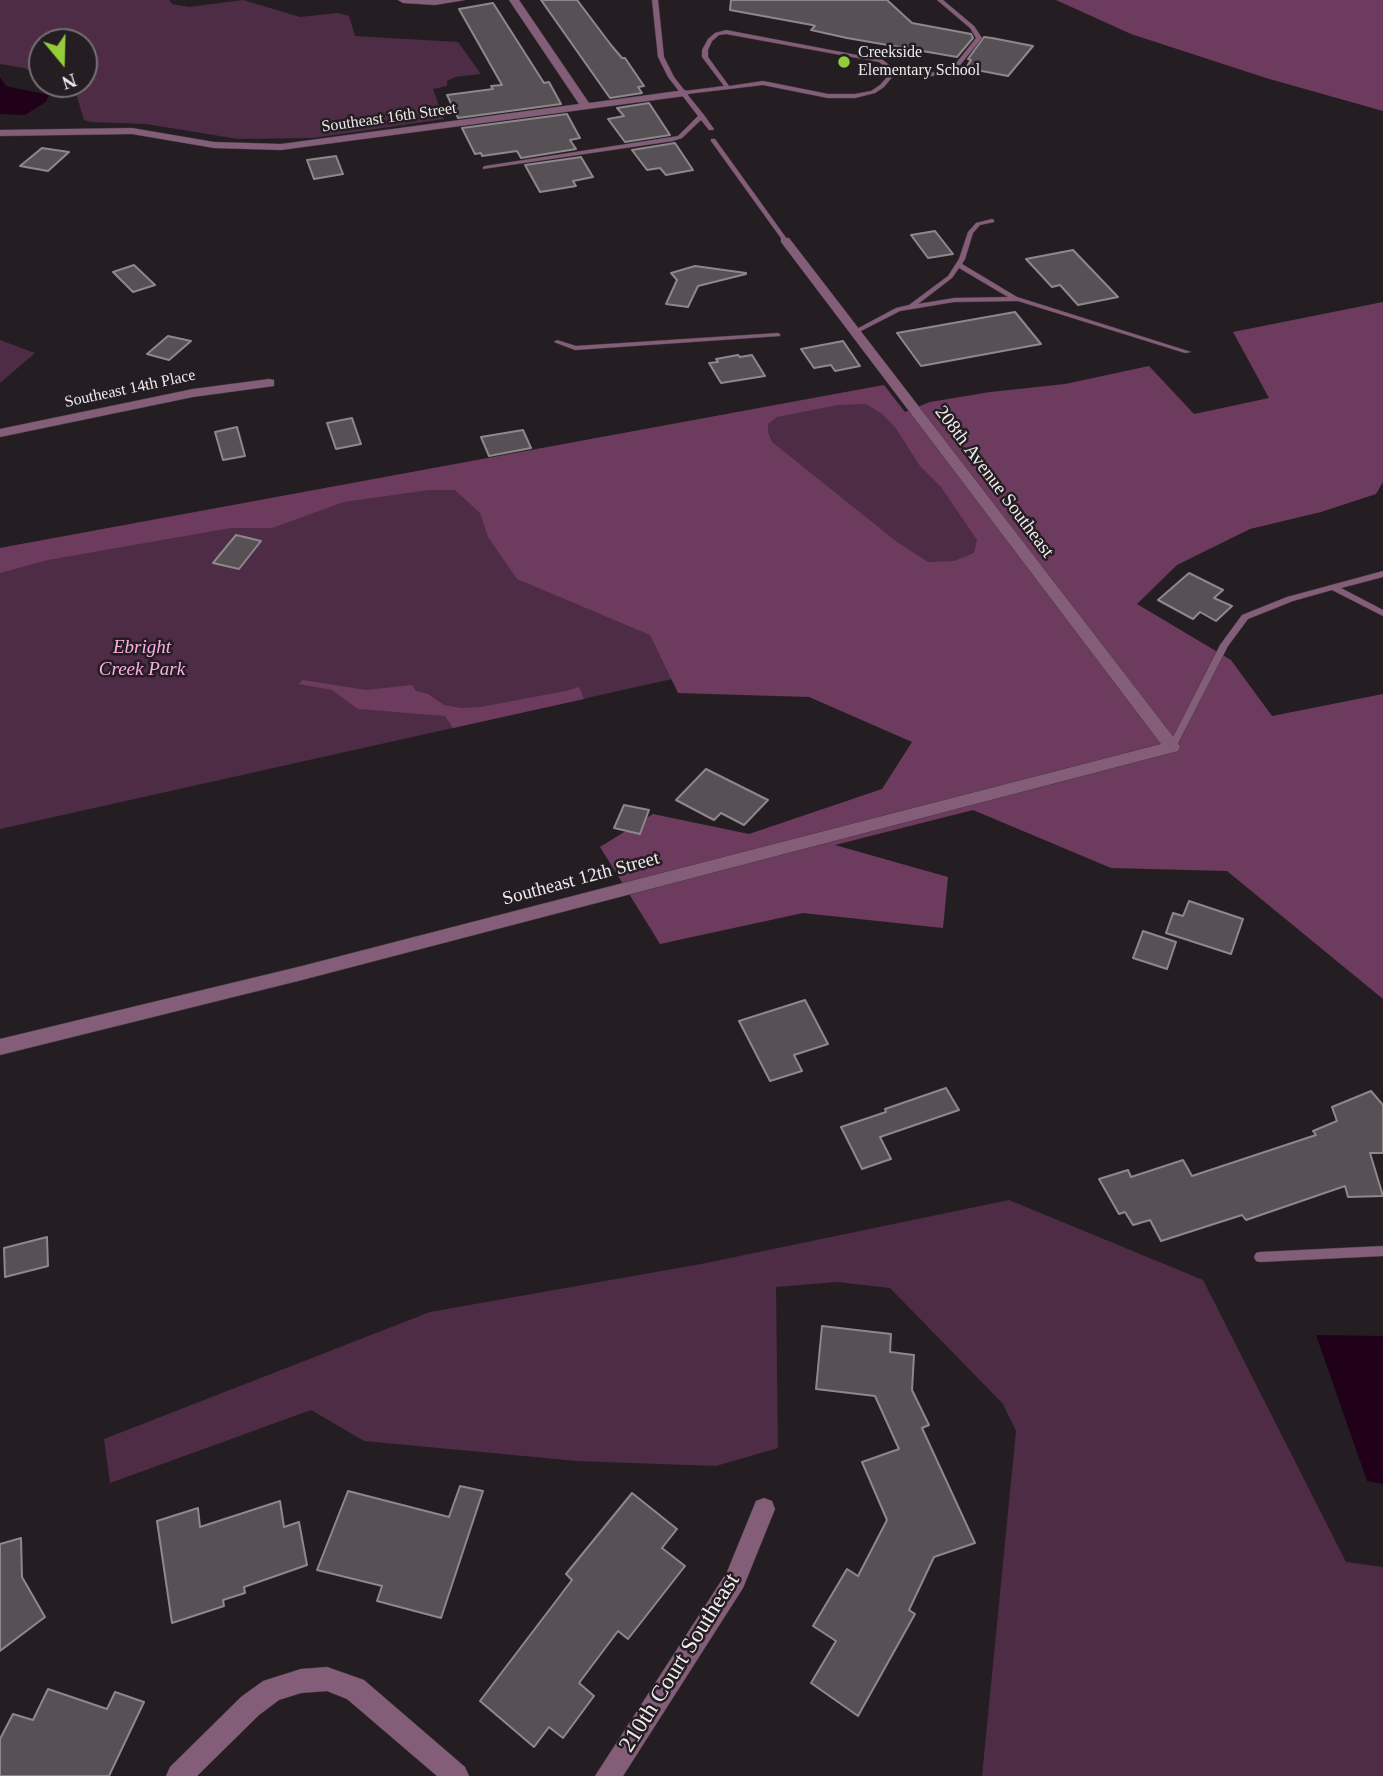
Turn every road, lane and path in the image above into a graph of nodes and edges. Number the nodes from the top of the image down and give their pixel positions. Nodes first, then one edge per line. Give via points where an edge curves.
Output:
1 (403, 0) edge
2 (460, 0) edge
3 (514, 0) edge
4 (655, 0) edge
5 (940, 0) edge
6 (891, 74) junction
7 (727, 87) junction
8 (685, 93) junction
9 (586, 106) junction
10 (702, 116) junction
11 (711, 128) dead end
12 (0, 133) edge
13 (713, 140) dead end
14 (485, 168) dead end
15 (992, 221) dead end
16 (785, 240) joint
17 (958, 264) junction
18 (1018, 299) junction
19 (909, 307) junction
20 (855, 332) junction
21 (778, 335) dead end
22 (557, 342) dead end
23 (1187, 352) dead end
24 (269, 383) dead end
25 (0, 433) edge
26 (1383, 574) edge
27 (1332, 587) junction
28 (1383, 613) edge
29 (1172, 747) junction
30 (0, 1047) edge
31 (1383, 1251) edge
32 (1260, 1257) dead end
33 (764, 1509) dead end
34 (180, 1776) edge
35 (456, 1776) edge
36 (608, 1776) edge

1 - 2 street
3 - 9 street
4 - 8 lane via 661,58
5 - 6 lane via 979,38 946,72
6 - 7 lane via 873,92 843,97 763,83
6 - 7 lane via 881,61 726,32 710,40 705,57
7 - 8 lane
8 - 9 street, Southeast 16th Street
8 - 10 lane
9 - 12 street, Southeast 16th Street via 281,147 214,145 158,134 96,130
10 - 11 lane
10 - 14 lane via 673,139
13 - 16 lane
15 - 17 lane via 978,224 970,233
16 - 20 street, 208th Avenue Southeast
17 - 18 lane
17 - 19 lane via 950,276
18 - 19 lane via 954,300
18 - 23 lane
19 - 20 lane
20 - 29 street, 208th Avenue Southeast
21 - 22 lane via 575,348
24 - 25 street, Southeast 14th Place via 194,393
26 - 27 lane
27 - 28 lane
27 - 29 lane via 1245,617 1224,645
29 - 30 street, Southeast 12th Street
31 - 32 lane
33 - 36 street, 210th Court Southeast via 735,1580
34 - 35 street via 272,1690 327,1679 355,1689

